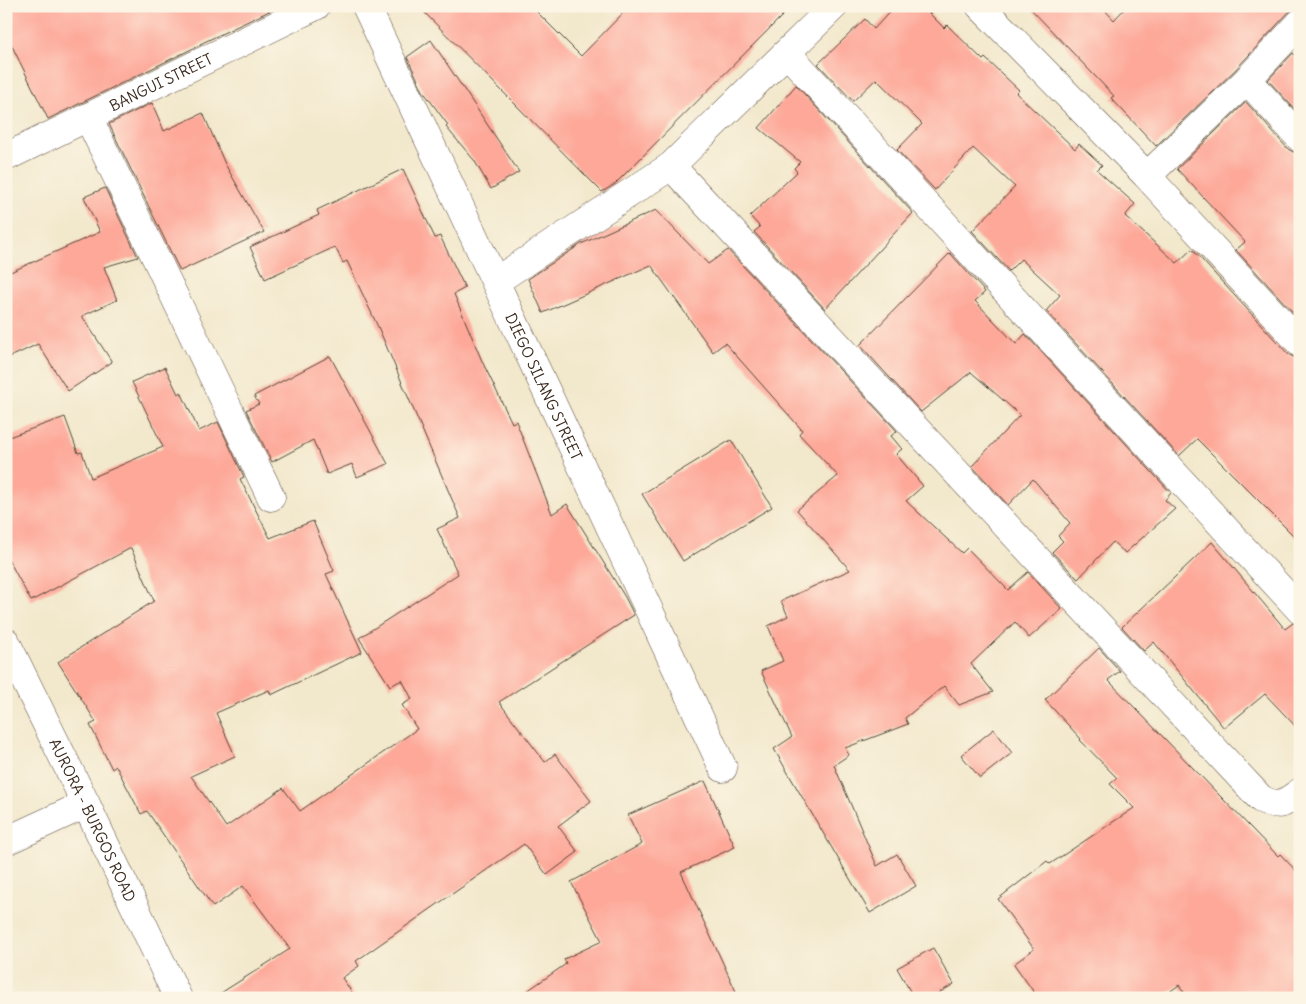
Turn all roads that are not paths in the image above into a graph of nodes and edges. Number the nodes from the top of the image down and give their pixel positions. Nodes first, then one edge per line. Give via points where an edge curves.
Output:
1 (316, 6) edge
2 (366, 6) edge
3 (834, 6) edge
4 (980, 6) edge
5 (1300, 23) edge
6 (787, 53) junction
7 (1247, 80) junction
8 (88, 117) junction
9 (1300, 138) edge
10 (6, 157) edge
11 (671, 166) junction
12 (1147, 176) junction
13 (496, 281) junction
14 (1300, 343) edge
15 (271, 498) dead end
16 (1300, 610) edge
17 (6, 642) edge
18 (723, 768) dead end
19 (1300, 792) edge
20 (86, 804) junction
21 (6, 840) edge
22 (178, 998) edge

1 - 8 street, BANGUI STREET
2 - 13 street, DIEGO SILANG STREET
3 - 6 street
4 - 12 street
5 - 7 street
6 - 11 street
6 - 16 street
7 - 9 street
7 - 12 street
8 - 10 street, BANGUI STREET
8 - 15 street
11 - 13 street
11 - 19 street via 1261,799 1273,805 1285,802
12 - 14 street
13 - 18 street, DIEGO SILANG STREET
17 - 20 street, AURORA - BURGOS ROAD
20 - 21 street
20 - 22 street, AURORA - BURGOS ROAD

